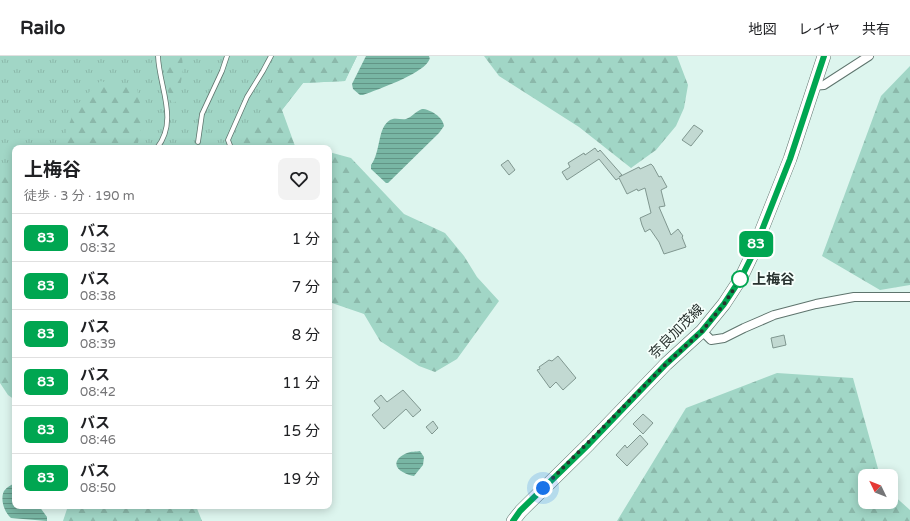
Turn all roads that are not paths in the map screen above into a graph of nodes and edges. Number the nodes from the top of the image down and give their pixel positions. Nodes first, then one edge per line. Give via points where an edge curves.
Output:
1 (158, 56) edge
2 (227, 56) edge
3 (271, 56) edge
4 (824, 56) edge
5 (868, 56) edge
6 (813, 86) junction
7 (198, 142) dead end
8 (160, 145) edge
9 (230, 145) edge
10 (910, 297) edge
11 (702, 331) junction
12 (513, 521) edge

1 - 8 lane via 168,115 166,131
2 - 7 lane via 202,114
3 - 9 lane via 234,125 228,140
4 - 6 main road, 奈良加茂線
5 - 6 street via 824,85
6 - 11 main road, 奈良加茂線 via 790,159 751,258 741,278
10 - 11 street via 854,297 816,304 774,315 724,338 711,340
11 - 12 main road, 奈良加茂線 via 666,364

